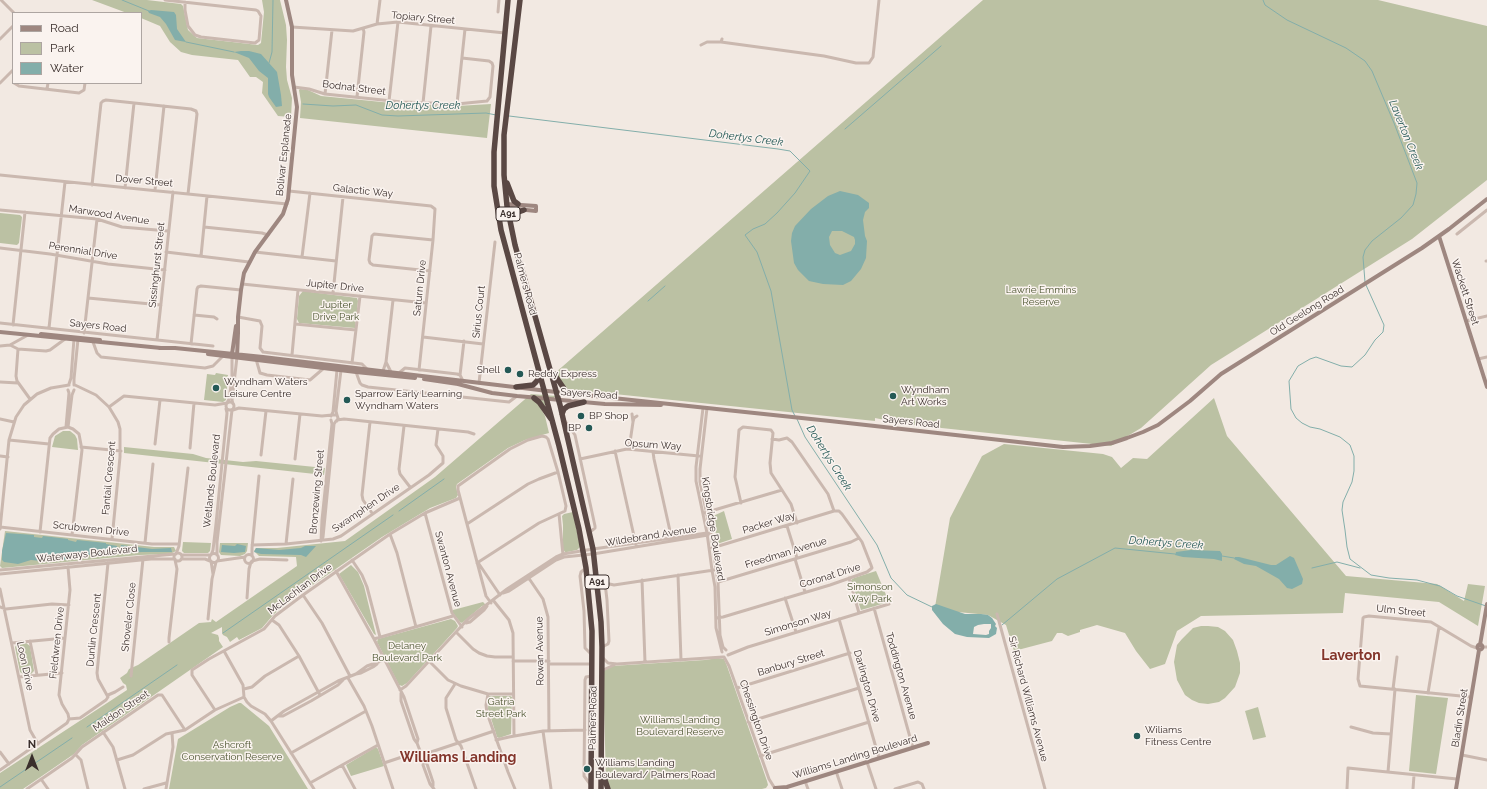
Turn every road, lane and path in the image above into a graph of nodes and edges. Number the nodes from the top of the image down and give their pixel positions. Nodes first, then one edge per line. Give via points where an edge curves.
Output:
1 (1, 0) edge
2 (165, 0) edge
3 (286, 0) edge
4 (380, 0) edge
5 (499, 0) edge
6 (508, 0) edge
7 (520, 0) edge
8 (879, 0) edge
9 (185, 2) junction
10 (13, 12) edge
11 (498, 12) dead end
12 (398, 22) junction
13 (377, 24) junction
14 (431, 26) junction
15 (12, 27) edge
16 (292, 27) junction
17 (363, 28) junction
18 (465, 29) junction
19 (332, 30) junction
20 (505, 33) junction
21 (0, 39) edge
22 (701, 45) dead end
23 (462, 58) junction
24 (12, 71) edge
25 (7, 76) junction
26 (12, 80) edge
27 (0, 83) edge
28 (17, 84) edge
29 (48, 84) edge
30 (85, 84) edge
31 (294, 87) junction
32 (47, 89) junction
33 (325, 94) junction
34 (357, 97) junction
35 (389, 101) junction
36 (134, 103) junction
37 (423, 103) junction
38 (457, 104) junction
39 (164, 106) junction
40 (0, 175) edge
41 (504, 175) junction
42 (65, 182) junction
43 (92, 185) junction
44 (125, 188) junction
45 (155, 190) junction
46 (289, 191) junction
47 (173, 192) junction
48 (310, 193) junction
49 (188, 194) junction
50 (207, 196) junction
51 (343, 197) junction
52 (1487, 199) edge
53 (287, 204) junction
54 (518, 204) junction
55 (507, 206) junction
56 (497, 207) junction
57 (435, 209) joint
58 (0, 210) edge
59 (524, 210) junction
60 (1487, 210) edge
61 (25, 212) junction
62 (61, 216) junction
63 (97, 219) junction
64 (509, 219) junction
65 (204, 227) junction
66 (168, 232) junction
67 (1457, 234) dead end
68 (268, 235) junction
69 (1437, 237) junction
70 (433, 240) junction
71 (495, 242) dead end
72 (0, 248) edge
73 (21, 250) junction
74 (166, 252) junction
75 (255, 252) junction
76 (57, 255) junction
77 (201, 256) junction
78 (302, 257) junction
79 (92, 261) junction
80 (336, 261) junction
81 (249, 262) junction
82 (165, 270) junction
83 (430, 271) junction
84 (242, 284) junction
85 (241, 290) junction
86 (298, 290) junction
87 (333, 293) junction
88 (360, 296) junction
89 (88, 298) junction
90 (393, 300) junction
91 (426, 304) junction
92 (161, 305) junction
93 (194, 315) junction
94 (1487, 316) edge
95 (238, 317) junction
96 (217, 318) dead end
97 (1466, 321) junction
98 (0, 323) edge
99 (295, 324) junction
100 (13, 325) junction
101 (49, 328) junction
102 (356, 330) junction
103 (0, 331) edge
104 (84, 333) junction
105 (28, 335) junction
106 (423, 337) junction
107 (65, 339) junction
108 (76, 339) junction
109 (157, 340) junction
110 (93, 342) junction
111 (464, 342) junction
112 (122, 344) junction
113 (192, 344) junction
114 (483, 344) junction
115 (10, 345) junction
116 (0, 346) edge
117 (213, 346) dead end
118 (18, 349) junction
119 (199, 352) junction
120 (266, 353) junction
121 (234, 355) junction
122 (223, 356) junction
123 (292, 356) junction
124 (1487, 357) edge
125 (262, 358) junction
126 (256, 359) junction
127 (1478, 359) junction
128 (386, 362) junction
129 (352, 363) junction
130 (550, 367) junction
131 (324, 368) junction
132 (339, 368) junction
133 (367, 369) junction
134 (419, 370) junction
135 (356, 372) junction
136 (391, 372) junction
137 (383, 373) junction
138 (398, 373) junction
139 (460, 375) junction
140 (541, 375) junction
141 (463, 381) junction
142 (0, 382) edge
143 (18, 383) junction
144 (479, 383) junction
145 (69, 384) junction
146 (75, 385) junction
147 (61, 387) junction
148 (516, 387) junction
149 (1487, 387) edge
150 (82, 389) junction
151 (68, 390) junction
152 (74, 390) junction
153 (545, 391) junction
154 (556, 392) junction
155 (567, 393) junction
156 (517, 396) junction
157 (534, 398) junction
158 (30, 399) junction
159 (547, 399) junction
160 (160, 400) junction
161 (558, 400) junction
162 (584, 402) junction
163 (194, 403) junction
164 (227, 403) junction
165 (233, 404) junction
166 (683, 405) junction
167 (220, 406) junction
168 (109, 407) junction
169 (239, 408) junction
170 (705, 408) junction
171 (226, 409) junction
172 (232, 410) junction
173 (266, 411) junction
174 (300, 414) junction
175 (632, 414) dead end
176 (332, 415) junction
177 (337, 415) junction
178 (322, 416) junction
179 (562, 416) junction
180 (637, 416) dead end
181 (0, 419) edge
182 (344, 419) junction
183 (331, 420) junction
184 (337, 420) junction
185 (14, 422) junction
186 (370, 422) junction
187 (553, 422) junction
188 (633, 422) junction
189 (404, 426) junction
190 (67, 427) junction
191 (438, 429) junction
192 (474, 434) dead end
193 (1136, 435) joint
194 (772, 439) junction
195 (9, 440) junction
196 (49, 444) junction
197 (155, 444) dead end
198 (81, 446) junction
199 (190, 448) dead end
200 (629, 449) junction
201 (121, 451) junction
202 (615, 451) junction
203 (653, 452) junction
204 (261, 455) dead end
205 (0, 456) edge
206 (699, 456) junction
207 (8, 457) junction
208 (295, 459) dead end
209 (580, 459) junction
210 (154, 464) dead end
211 (188, 468) dead end
212 (558, 472) junction
213 (259, 476) dead end
214 (293, 479) dead end
215 (410, 487) junction
216 (782, 490) junction
217 (0, 492) edge
218 (4, 492) junction
219 (460, 498) junction
220 (741, 502) junction
221 (834, 511) junction
222 (372, 513) junction
223 (425, 513) junction
224 (704, 513) junction
225 (559, 514) junction
226 (797, 523) junction
227 (467, 524) junction
228 (787, 526) junction
229 (0, 528) edge
230 (40, 532) junction
231 (590, 532) junction
232 (390, 534) junction
233 (708, 534) junction
234 (72, 535) junction
235 (859, 538) junction
236 (112, 539) junction
237 (672, 540) junction
238 (321, 541) junction
239 (145, 543) junction
240 (286, 544) junction
241 (179, 545) junction
242 (636, 545) junction
243 (252, 547) junction
244 (711, 549) junction
245 (593, 551) junction
246 (583, 553) junction
247 (176, 554) junction
248 (181, 555) junction
249 (211, 555) junction
250 (218, 556) junction
251 (246, 556) junction
252 (252, 556) junction
253 (564, 556) junction
254 (226, 558) junction
255 (238, 558) junction
256 (143, 559) junction
257 (260, 559) junction
258 (796, 559) junction
259 (175, 560) junction
260 (181, 560) junction
261 (287, 560) dead end
262 (352, 560) junction
263 (211, 561) junction
264 (217, 561) junction
265 (246, 562) junction
266 (252, 562) junction
267 (108, 563) junction
268 (478, 563) junction
269 (68, 567) junction
270 (177, 569) junction
271 (249, 569) junction
272 (714, 570) junction
273 (336, 571) junction
274 (0, 572) edge
275 (484, 573) junction
276 (213, 574) junction
277 (480, 575) junction
278 (678, 575) junction
279 (596, 576) junction
280 (528, 577) junction
281 (849, 578) junction
282 (642, 580) junction
283 (716, 582) junction
284 (605, 583) junction
285 (614, 585) junction
286 (0, 589) edge
287 (606, 590) junction
288 (805, 592) junction
289 (501, 594) junction
290 (302, 595) junction
291 (247, 598) dead end
292 (785, 598) junction
293 (492, 602) junction
294 (889, 604) dead end
295 (1487, 604) edge
296 (69, 605) junction
297 (2, 607) edge
298 (874, 608) junction
299 (859, 613) junction
300 (997, 614) dead end
301 (453, 616) junction
302 (718, 618) junction
303 (208, 619) dead end
304 (839, 619) junction
305 (272, 620) junction
306 (416, 627) junction
307 (462, 627) junction
308 (1439, 627) junction
309 (456, 632) junction
310 (796, 632) junction
311 (380, 637) junction
312 (65, 638) junction
313 (374, 639) junction
314 (30, 641) junction
315 (170, 642) dead end
316 (12, 643) junction
317 (602, 647) junction
318 (1481, 647) edge
319 (224, 651) junction
320 (726, 651) junction
321 (735, 651) junction
322 (722, 653) junction
323 (850, 653) junction
324 (728, 655) junction
325 (299, 656) junction
326 (602, 657) junction
327 (724, 657) junction
328 (1397, 657) dead end
329 (712, 658) junction
330 (513, 659) junction
331 (384, 660) junction
332 (681, 660) junction
333 (429, 661) junction
334 (549, 662) junction
335 (645, 662) junction
336 (592, 664) junction
337 (617, 664) junction
338 (729, 666) junction
339 (602, 670) junction
340 (62, 673) junction
341 (36, 675) junction
342 (131, 676) dead end
343 (592, 676) junction
344 (19, 677) junction
345 (349, 677) junction
346 (454, 684) junction
347 (123, 687) dead end
348 (737, 688) junction
349 (859, 688) junction
350 (244, 689) junction
351 (1394, 689) junction
352 (400, 692) junction
353 (1428, 693) junction
354 (319, 694) junction
355 (488, 694) junction
356 (514, 694) junction
357 (108, 695) junction
358 (244, 697) junction
359 (1471, 697) junction
360 (215, 710) junction
361 (366, 711) junction
362 (69, 719) junction
363 (271, 721) junction
364 (748, 722) junction
365 (869, 722) junction
366 (1351, 727) dead end
367 (185, 730) junction
368 (585, 730) junction
369 (494, 731) junction
370 (543, 731) junction
371 (549, 731) junction
372 (103, 732) junction
373 (172, 733) junction
374 (1391, 734) junction
375 (514, 736) junction
376 (496, 740) junction
377 (459, 743) junction
378 (928, 743) dead end
379 (38, 744) junction
380 (378, 745) junction
381 (913, 748) junction
382 (420, 751) junction
383 (0, 752) edge
384 (291, 753) junction
385 (76, 754) junction
386 (1462, 755) junction
387 (422, 756) junction
388 (760, 756) junction
389 (879, 758) junction
390 (118, 760) junction
391 (1487, 760) edge
392 (867, 762) junction
393 (384, 763) junction
394 (9, 764) junction
395 (342, 764) junction
396 (601, 768) junction
397 (0, 770) edge
398 (836, 771) junction
399 (1388, 772) junction
400 (1414, 775) junction
401 (41, 779) junction
402 (1458, 779) junction
403 (805, 781) junction
404 (310, 783) junction
405 (166, 784) junction
406 (787, 786) junction
407 (434, 788) edge
408 (591, 788) edge
409 (773, 788) edge
410 (27, 789) edge
411 (48, 789) edge
412 (88, 789) edge
413 (125, 789) edge
414 (144, 789) edge
415 (166, 789) edge
416 (314, 789) edge
417 (355, 789) edge
418 (393, 789) edge
419 (476, 789) edge
420 (515, 789) edge
421 (551, 789) edge
422 (601, 789) edge
423 (608, 789) edge
424 (782, 789) edge
425 (808, 789) edge
426 (842, 789) edge
427 (876, 789) edge
428 (895, 789) edge
429 (924, 789) edge
430 (1045, 789) edge
431 (1347, 789) edge
432 (1413, 789) edge
433 (1456, 789) edge

1 - 10 street
2 - 9 street
3 - 16 main road, Bolivar Esplanade
4 - 13 street
5 - 11 street
6 - 20 highway, Palmers Road / A91
7 - 41 highway, Palmers Road / A91 via 504,135
8 - 22 street via 873,57 869,63 721,40
9 - 9 street via 188,26 192,33 200,37 257,42 259,39 260,12
12 - 13 street, Topiary Street
12 - 14 street, Topiary Street
12 - 35 street
13 - 17 street, Topiary Street
14 - 18 street, Topiary Street
14 - 37 street
15 - 21 street
16 - 19 street, Topiary Street
16 - 31 main road, Bolivar Esplanade
17 - 19 street, Topiary Street via 353,31
17 - 34 street
18 - 20 street, Topiary Street
18 - 23 street
19 - 33 street
20 - 56 highway, Palmers Road / A91 via 495,134
23 - 38 street
23 - 38 street, Bodnat Street via 492,63 490,97 485,101
24 - 25 street
25 - 26 street
25 - 27 street
28 - 32 street
29 - 32 street
30 - 32 street via 83,92
31 - 33 street, Bodnat Street
31 - 46 main road, Bolivar Esplanade via 296,113
33 - 34 street, Bodnat Street
34 - 35 street, Bodnat Street
35 - 37 street, Bodnat Street
36 - 39 street
36 - 43 street via 106,100 102,102
36 - 44 street
37 - 38 street, Bodnat Street
39 - 45 street
39 - 49 street via 193,109 197,113
40 - 42 street, Dover Street
41 - 54 highway via 514,201
41 - 55 highway, Palmers Road / A91
42 - 43 street, Dover Street
42 - 62 street
43 - 44 street, Dover Street
44 - 45 street, Dover Street
45 - 47 street, Dover Street
46 - 48 street, Galactic Way
46 - 53 main road, Bolivar Esplanade
47 - 49 street, Dover Street
47 - 66 street, Sissinghurst Street
48 - 51 street, Galactic Way
48 - 78 street
49 - 50 street, Dover Street
50 - 53 street, Dover Street
50 - 65 street
51 - 57 street, Galactic Way via 431,206
51 - 80 street
52 - 69 main road, Old Geelong Road
53 - 68 main road, Bolivar Esplanade
54 - 55 main road
54 - 59 main road via 536,206 536,211
55 - 56 highway
55 - 59 main road
55 - 64 highway, Palmers Road / A91
56 - 140 highway, Palmers Road / A91
57 - 70 street, Saturn Drive
58 - 61 street, Marwood Avenue
59 - 64 highway via 513,214
60 - 67 street
61 - 62 street, Marwood Avenue
61 - 73 street
62 - 63 street, Marwood Avenue
62 - 76 street
63 - 66 street, Marwood Avenue via 122,226
63 - 79 street
64 - 130 highway, Palmers Road / A91
65 - 68 street
65 - 77 street
66 - 74 street, Sissinghurst Street
68 - 75 main road, Bolivar Esplanade
69 - 97 main road, Wackett Street
69 - 193 main road, Old Geelong Road via 1221,374 1158,425
70 - 83 street, Saturn Drive
70 - 83 street via 374,234 369,260 373,265
71 - 114 street, Sirius Court
72 - 73 street, Perennial Drive
73 - 76 street, Perennial Drive
73 - 100 street
74 - 77 street
74 - 82 street, Sissinghurst Street
75 - 78 street
75 - 81 main road, Bolivar Esplanade
76 - 79 street, Perennial Drive
76 - 101 street
77 - 81 street
78 - 80 street
79 - 82 street, Perennial Drive
79 - 89 street
80 - 87 street
81 - 84 main road, Bolivar Esplanade
82 - 92 street, Sissinghurst Street
83 - 91 street, Saturn Drive
84 - 85 main road, Bolivar Esplanade
84 - 86 street, Jupiter Drive
85 - 93 street via 200,286 197,289
85 - 95 main road, Bolivar Esplanade
86 - 87 street, Jupiter Drive
86 - 99 street
87 - 88 street, Jupiter Drive
88 - 90 street, Jupiter Drive
88 - 102 street
89 - 92 street
89 - 104 street
90 - 91 street, Jupiter Drive
90 - 128 street
91 - 106 street, Saturn Drive
92 - 109 street, Sissinghurst Street
93 - 96 street
93 - 113 street
94 - 97 street
95 - 120 street, Sayers Road via 260,321 262,326 259,347
95 - 121 main road, Bolivar Esplanade
97 - 127 main road, Wackett Street
98 - 100 street, Sayers Road
99 - 102 street
99 - 123 street
100 - 101 street, Sayers Road
101 - 104 street, Sayers Road
102 - 129 street
103 - 105 main road, Sayers Road
103 - 108 main road, Sayers Road
104 - 109 street, Sayers Road
105 - 107 main road, Sayers Road
105 - 115 street
106 - 111 street
106 - 134 street, Saturn Drive
107 - 108 main road, Sayers Road
107 - 118 street, Sayers Road via 48,351
108 - 110 main road, Sayers Road
108 - 112 main road, Sayers Road
108 - 145 street
108 - 146 street
109 - 113 street, Sayers Road
110 - 112 main road, Sayers Road
110 - 122 street, Sayers Road via 101,357 205,368 213,366
111 - 114 street
111 - 139 street
112 - 119 main road, Sayers Road
113 - 117 street, Sayers Road
113 - 119 street
114 - 144 street, Sirius Court
115 - 116 street
115 - 118 street, Sayers Road
118 - 143 street
119 - 121 main road, Sayers Road
119 - 122 main road, Sayers Road
120 - 123 street, Sayers Road
120 - 125 street
121 - 122 main road, Sayers Road
121 - 125 main road, Sayers Road
121 - 126 main road, Sayers Road
121 - 164 street
121 - 165 street
123 - 129 street, Sayers Road
124 - 127 street
125 - 126 main road, Sayers Road
125 - 131 main road, Sayers Road
125 - 132 main road, Sayers Road
126 - 131 street via 260,373 266,375 310,380
127 - 149 main road, Wackett Street
128 - 136 street
128 - 137 street
129 - 133 street, Sayers Road via 364,365
130 - 154 highway, Palmers Road / A91
130 - 155 highway
131 - 132 main road, Sayers Road
132 - 133 main road, Sayers Road
132 - 135 main road, Sayers Road
132 - 176 street
132 - 177 street
133 - 137 main road, Sayers Road
134 - 138 street, Sayers Road via 403,368
134 - 139 street, Sayers Road
135 - 137 main road, Sayers Road
135 - 156 street, Sayers Road via 362,386 368,387 509,402
136 - 137 main road, Sayers Road
136 - 138 main road, Sayers Road
137 - 156 main road, Sayers Road via 451,382 480,391
138 - 141 main road, Sayers Road
139 - 141 street
140 - 148 highway via 532,385
140 - 153 highway, Palmers Road / A91
141 - 144 main road, Sayers Road
142 - 143 street
143 - 158 street
144 - 148 main road, Sayers Road
145 - 146 street, Fantail Crescent
145 - 147 street
145 - 151 street
146 - 150 street, Fantail Crescent
146 - 152 street
147 - 151 street
147 - 158 street via 49,389
148 - 153 main road, Sayers Road
150 - 152 street
150 - 168 street, Fantail Crescent via 96,395
151 - 152 street
151 - 190 street
152 - 190 street
153 - 154 main road, Sayers Road
153 - 159 highway, Palmers Road / A91
154 - 155 main road, Sayers Road
154 - 161 highway, Palmers Road / A91
155 - 166 main road, Sayers Road
156 - 157 main road, Sayers Road
157 - 159 main road, Sayers Road
157 - 187 highway
158 - 185 street via 19,411
159 - 161 main road, Sayers Road
159 - 187 highway, Palmers Road / A91
160 - 163 street
160 - 168 street via 124,396
160 - 197 street
161 - 162 main road, Sayers Road
161 - 179 highway, Palmers Road / A91
162 - 166 main road, Sayers Road
162 - 179 highway via 568,406
163 - 167 street
163 - 199 street
164 - 165 street
164 - 167 street
164 - 171 street
165 - 169 street
165 - 172 street
166 - 170 main road, Sayers Road
167 - 171 street
168 - 201 street, Fantail Crescent via 120,429
169 - 172 street
169 - 173 street
170 - 193 main road, Sayers Road via 1063,447 1112,443
170 - 206 street, Kingsbridge Boulevard
171 - 172 street
171 - 249 street, Wetlands Boulevard
172 - 250 street, Wetlands Boulevard via 217,542
173 - 174 street
173 - 204 street
174 - 178 street
174 - 208 street
175 - 188 street
176 - 177 street
176 - 178 street
176 - 183 street, Bronzewing Street
177 - 182 street
177 - 184 street
178 - 183 street
179 - 209 street, Palmers Road via 574,431
179 - 231 highway, Palmers Road / A91
180 - 188 street
181 - 185 street
182 - 184 street
182 - 186 street
183 - 184 street
183 - 238 street, Bronzewing Street
184 - 238 street, Bronzewing Street via 334,427
185 - 195 street
186 - 189 street
186 - 222 street via 362,495
187 - 246 highway, Palmers Road / A91
188 - 200 street
189 - 191 street
189 - 215 street via 399,469
190 - 196 street via 55,431
190 - 198 street via 79,434
191 - 192 street
191 - 215 street, Swamphen Drive via 436,445 444,462
194 - 216 street via 770,470
194 - 220 street via 773,433 770,430 740,428 735,473
194 - 221 street, Coronat Drive via 787,438 792,442 828,494
195 - 196 street
195 - 207 street
196 - 230 street
198 - 201 street
198 - 234 street
200 - 202 street, Opsum Way
200 - 203 street, Opsum Way
201 - 236 street, Fantail Crescent
202 - 209 street, Opsum Way
202 - 242 street
203 - 206 street, Opsum Way
203 - 237 street
205 - 207 street
206 - 224 street, Kingsbridge Boulevard via 700,492
207 - 218 street
209 - 231 street, Palmers Road via 595,526
210 - 239 street
211 - 241 street
212 - 219 street via 548,438 542,436 510,449 460,484
212 - 225 street via 566,506 565,511
212 - 227 street via 525,486
213 - 243 street
214 - 240 street
215 - 222 street, Swamphen Drive
216 - 220 street
216 - 226 street via 791,504
217 - 218 street
218 - 229 street
219 - 223 street, McLachlan Drive
219 - 227 street
220 - 224 street
221 - 226 street, Packer Way
221 - 235 street, Coronat Drive via 842,514
222 - 238 street, Swamphen Drive via 341,536
223 - 232 street, McLachlan Drive
223 - 301 street, Swanton Avenue
224 - 233 street, Kingsbridge Boulevard
225 - 253 street
225 - 268 street via 539,523
226 - 228 street, Packer Way
227 - 268 street
228 - 244 street, Packer Way
228 - 258 street
229 - 230 street, Scrubwren Drive
230 - 234 street, Scrubwren Drive
231 - 245 highway, Palmers Road / A91
232 - 262 street, McLachlan Drive
232 - 306 street
233 - 237 street, Wildebrand Avenue
233 - 244 street, Kingsbridge Boulevard
234 - 236 street, Scrubwren Drive
235 - 258 street, Freedman Avenue
235 - 281 street, Coronat Drive via 872,568
236 - 239 street, Scrubwren Drive
237 - 242 street, Wildebrand Avenue
238 - 240 street, Swamphen Drive
239 - 241 street, Scrubwren Drive
240 - 243 street, Swamphen Drive
241 - 247 street
241 - 248 street
242 - 245 street, Wildebrand Avenue
243 - 251 street
243 - 252 street
244 - 272 street, Kingsbridge Boulevard
245 - 246 street, Wildebrand Avenue
245 - 279 highway, Palmers Road / A91
246 - 253 street, Wildebrand Avenue
246 - 336 highway, Palmers Road / A91 via 591,606
247 - 248 street, Waterways Boulevard
247 - 259 street
247 - 274 street, Waterways Boulevard
248 - 249 street
248 - 260 street
249 - 250 street
249 - 263 street, Wetlands Boulevard
250 - 254 street
250 - 264 street, Wetlands Boulevard
251 - 252 street
251 - 255 street
251 - 265 street
252 - 257 street
252 - 266 street
253 - 280 street via 554,558
254 - 255 street
254 - 264 street
255 - 265 street
256 - 259 street, Waterways Boulevard
256 - 267 street, Waterways Boulevard
256 - 342 street, Shoveler Close
257 - 261 street
257 - 266 street
258 - 283 street, Freedman Avenue
258 - 288 street
259 - 260 street, Waterways Boulevard
259 - 270 street
260 - 263 street
260 - 270 street
262 - 273 street, McLachlan Drive
262 - 311 street via 367,588
263 - 264 street
263 - 276 street, Wetlands Boulevard
264 - 276 street, Wetlands Boulevard
265 - 266 street
265 - 271 street
266 - 271 street
267 - 269 street, Waterways Boulevard
267 - 357 street, Dunlin Crescent via 97,673 98,680
268 - 275 street
268 - 277 street
269 - 274 street, Waterways Boulevard
269 - 296 street, Fieldwren Drive
270 - 315 street
271 - 291 street
272 - 278 street
272 - 283 street, Kingsbridge Boulevard
273 - 290 street, McLachlan Drive
273 - 313 street
275 - 277 street
275 - 289 street
276 - 303 street
277 - 293 street via 486,596
278 - 282 street
278 - 332 street
279 - 284 street
279 - 317 highway, Palmers Road / A91
280 - 289 street
280 - 334 street, Rowan Avenue via 541,596 548,613
281 - 288 street, Coronat Drive
281 - 299 street
282 - 285 street
282 - 335 street
283 - 302 street, Kingsbridge Boulevard
284 - 285 street
284 - 287 street, Palmers Road
285 - 287 street
286 - 297 street, Loon Drive
287 - 317 street, Palmers Road via 609,641
288 - 292 street, Coronat Drive
289 - 293 street
290 - 305 street, McLachlan Drive
290 - 345 street via 325,628
292 - 302 street, Coronat Drive
292 - 310 street
293 - 307 street
293 - 330 street via 512,626
294 - 298 street, Simonson Way
295 - 318 main road, Bladin Street
296 - 297 street
296 - 312 street, Fieldwren Drive
297 - 316 street, Loon Drive
298 - 299 street, Simonson Way
298 - 381 street, Toddington Avenue
299 - 304 street, Simonson Way
300 - 430 street, Sir Richard Williams Avenue
301 - 306 street
301 - 307 street, Swanton Avenue
302 - 320 street, Kingsbridge Boulevard
302 - 322 street, Kingsbridge Boulevard via 717,635
304 - 310 street, Simonson Way
304 - 323 street, Darlington Drive
305 - 319 street, McLachlan Drive via 264,629
305 - 325 street via 279,625
306 - 311 street
307 - 309 street
308 - 318 street, Ulm Street via 1471,646
308 - 351 street, Ulm Street via 1430,622 1364,617 1359,685
308 - 353 street
309 - 330 street via 479,653
309 - 333 street
310 - 321 street, Simonson Way
311 - 313 street
312 - 314 street
312 - 340 street, Fieldwren Drive
313 - 331 street
314 - 316 street
314 - 341 street
316 - 344 street, Loon Drive
317 - 326 highway, Palmers Road / A91
318 - 359 main road, Bladin Street
319 - 350 street
319 - 360 street, McLachlan Drive via 191,672
320 - 321 street, Simonson Way
320 - 322 street
320 - 324 street, Kingsbridge Boulevard
321 - 324 street, Simonson Way
322 - 327 street, Kingsbridge Boulevard
322 - 329 street
323 - 348 street, Banbury Street
323 - 349 street, Darlington Drive
324 - 327 street, Simonson Way
324 - 338 street, Chessington Drive
325 - 350 street via 265,676 252,688
325 - 354 street
326 - 337 street via 608,663
326 - 339 highway, Palmers Road / A91
327 - 329 street
327 - 338 street, Chessington Drive
328 - 351 street
329 - 332 street
330 - 334 street
330 - 356 street
331 - 345 street
331 - 352 street
332 - 335 street
333 - 346 street
333 - 352 street
334 - 336 street
334 - 371 street, Rowan Avenue
335 - 337 street
336 - 343 highway, Palmers Road / A91
337 - 339 street
338 - 348 street, Chessington Drive
339 - 396 highway, Palmers Road / A91
340 - 341 street
340 - 362 street, Fieldwren Drive via 59,697
341 - 344 street
343 - 368 street, Palmers Road via 586,677 585,680
343 - 408 highway, Palmers Road / A91
344 - 379 street, Loon Drive via 30,730
345 - 354 street
345 - 361 street
346 - 355 street
346 - 377 street via 447,696 446,705
347 - 357 street
348 - 364 street, Chessington Drive
349 - 364 street
349 - 365 street, Darlington Drive
350 - 358 street
351 - 353 street
351 - 374 street
352 - 382 street via 414,725
353 - 359 street
354 - 363 street via 284,711
355 - 356 street
355 - 369 street via 487,710
356 - 375 street
357 - 362 street via 106,700 80,718
358 - 360 street
358 - 363 street via 251,706
359 - 386 main road, Bladin Street
360 - 367 street
361 - 380 street
361 - 384 street
362 - 379 street
363 - 384 street
364 - 388 street, Chessington Drive
365 - 388 street
365 - 389 street, Darlington Drive
366 - 374 street via 1373,733
367 - 372 street, Maldon Street via 160,694
367 - 373 street
368 - 371 street
368 - 408 street, Palmers Road via 584,776
369 - 376 street
369 - 377 street
370 - 371 street
370 - 375 street
370 - 421 street
372 - 385 street, Maldon Street
372 - 390 street
373 - 390 street via 160,737 133,755
373 - 405 street via 173,747
374 - 399 street
375 - 376 street
376 - 420 street
377 - 387 street
377 - 419 street
378 - 381 main road, Williams Landing Boulevard
379 - 394 street
380 - 393 street
380 - 395 street
381 - 389 main road, Williams Landing Boulevard
382 - 387 street
382 - 393 street
383 - 394 street
384 - 404 street
385 - 401 street, Maldon Street
385 - 412 street via 81,760
386 - 391 street
386 - 402 main road, Bladin Street
387 - 407 street
388 - 409 street, Chessington Drive
389 - 392 main road, Williams Landing Boulevard
390 - 413 street
392 - 398 main road, Williams Landing Boulevard
392 - 427 street
393 - 418 street
394 - 397 street
395 - 404 street
395 - 417 street
396 - 422 highway, Palmers Road / A91
396 - 423 highway
398 - 403 main road, Williams Landing Boulevard
398 - 426 street
399 - 400 street
399 - 431 street via 1348,768
400 - 402 street
400 - 432 street
401 - 410 street, Maldon Street
401 - 411 street
402 - 433 main road, Bladin Street
403 - 406 main road, Williams Landing Boulevard
403 - 425 street
404 - 416 street
405 - 414 street
405 - 415 street
406 - 409 main road, Williams Landing Boulevard
406 - 424 main road, Williams Landing Boulevard
428 - 429 street via 918,782

